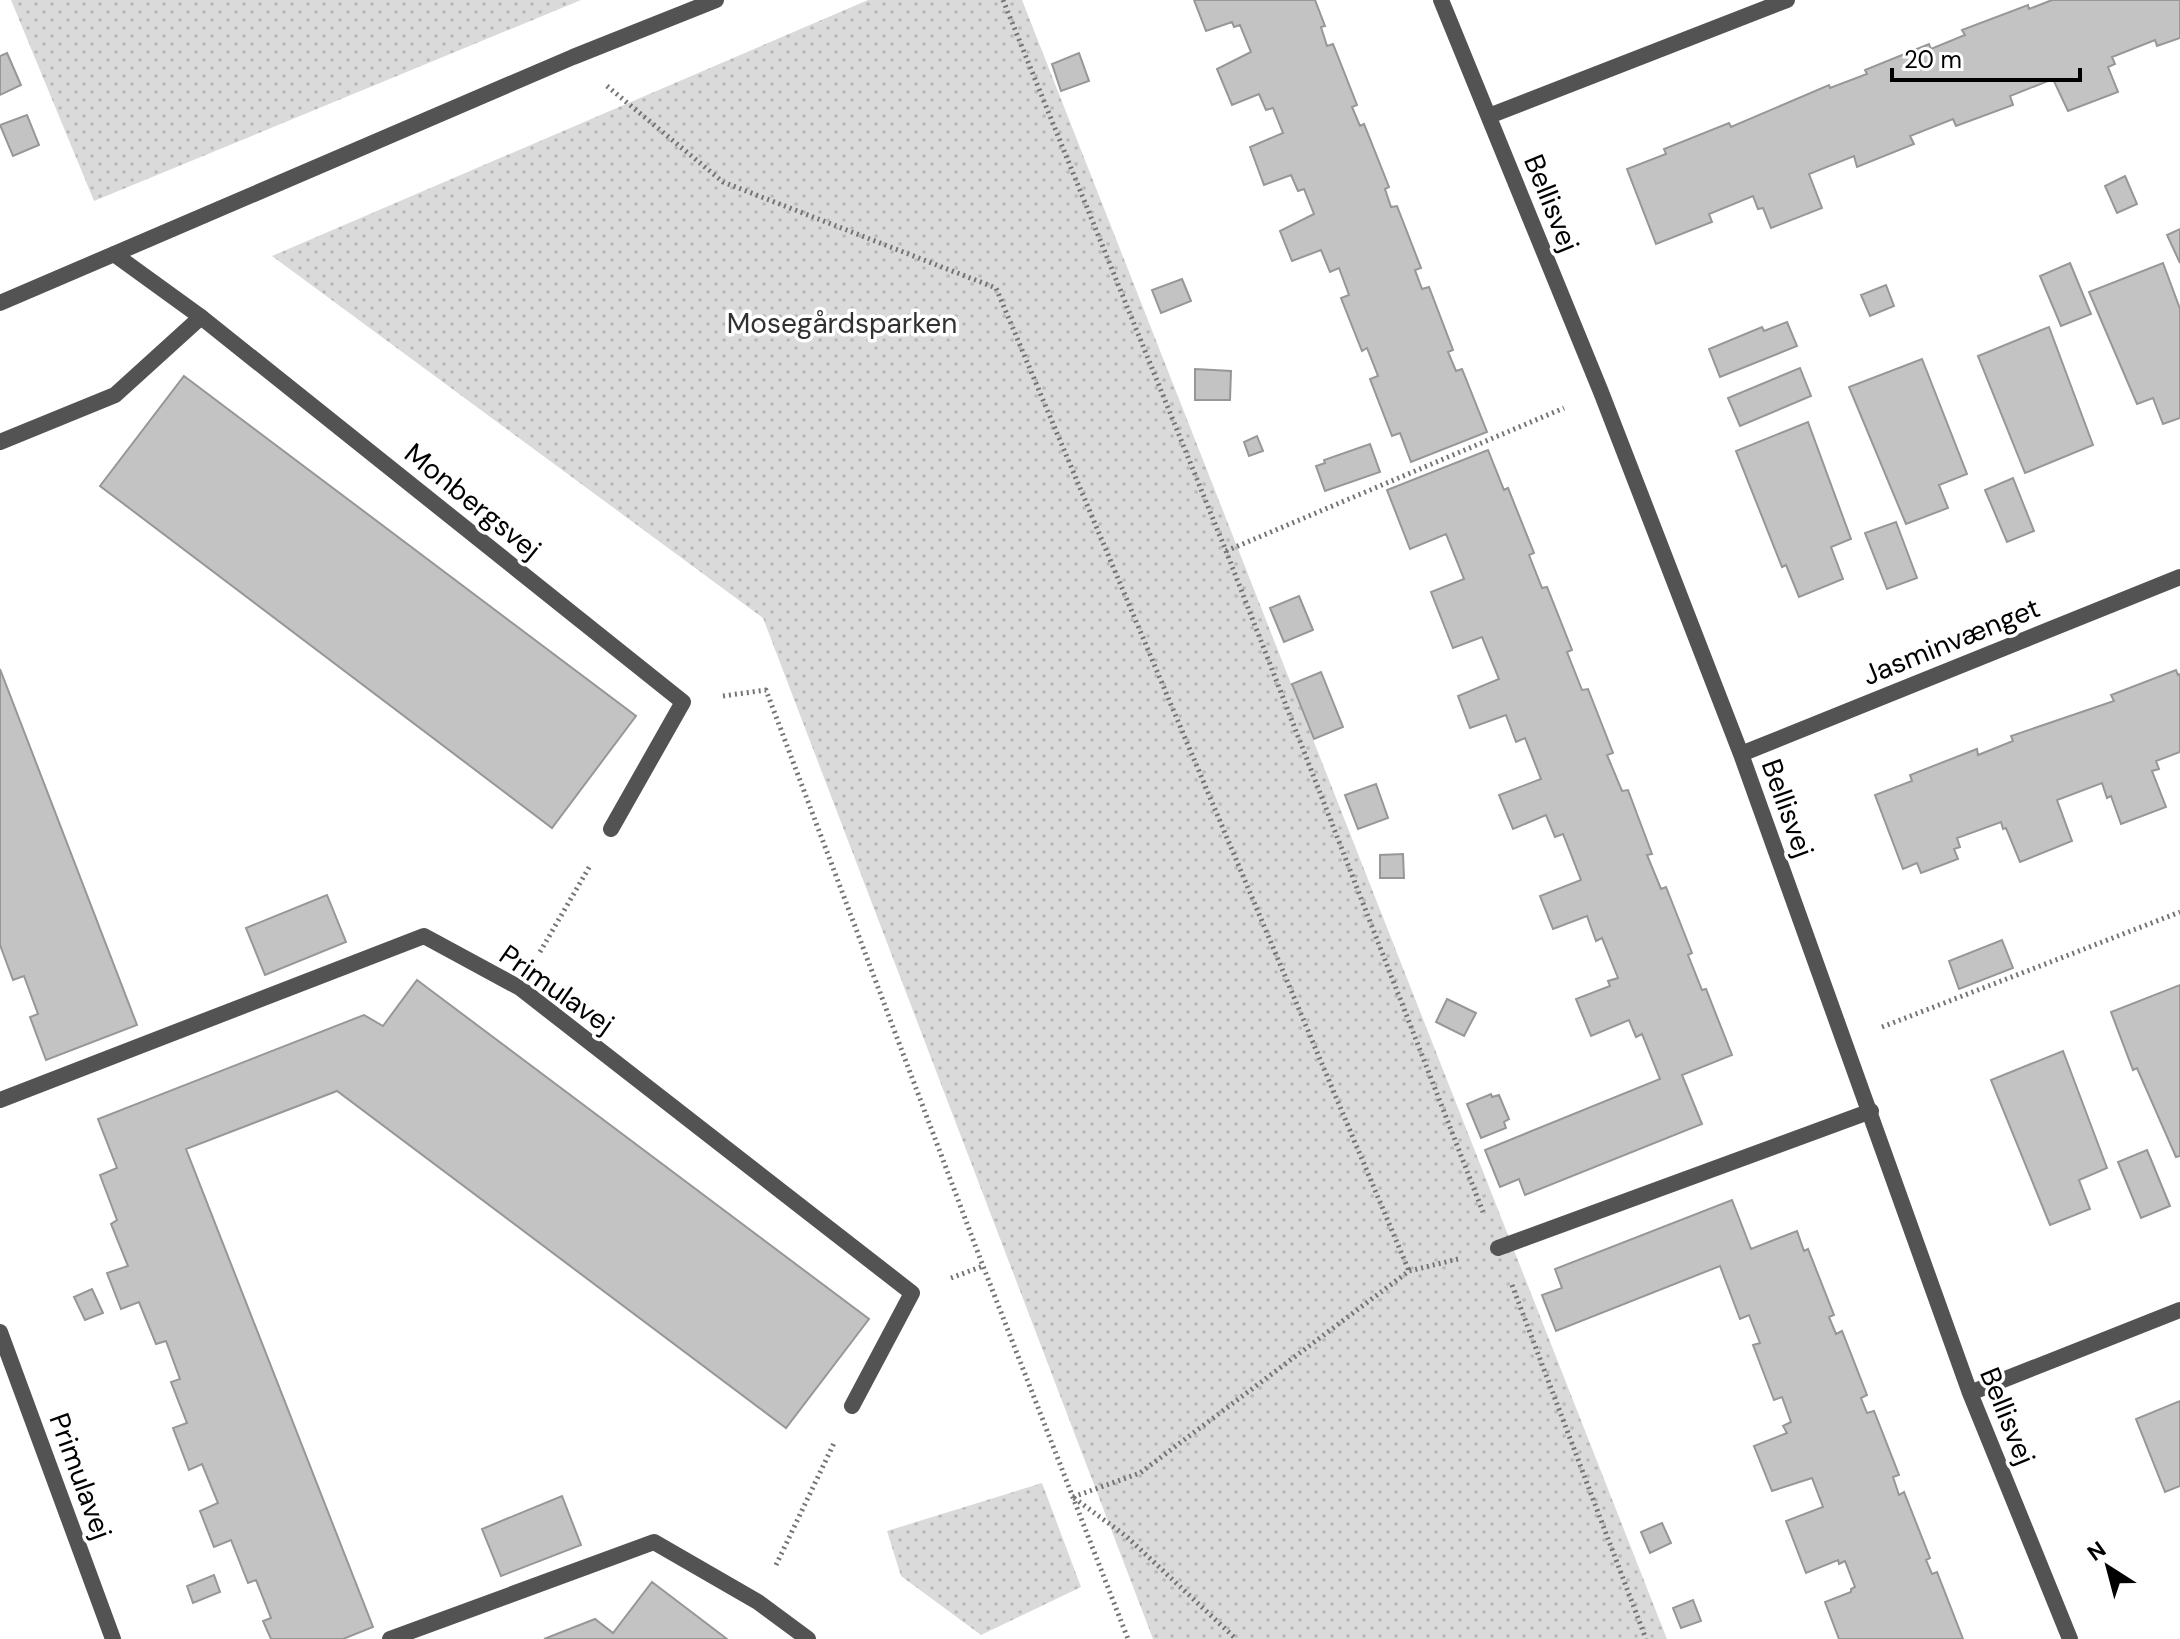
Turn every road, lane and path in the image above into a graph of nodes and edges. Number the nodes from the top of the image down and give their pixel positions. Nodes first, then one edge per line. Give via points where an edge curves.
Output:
1 (716, 0) edge
2 (1003, 0) edge
3 (1441, 0) edge
4 (1787, 0) edge
5 (573, 57) junction
6 (1489, 116) junction
7 (114, 254) junction
8 (0, 303) edge
9 (201, 317) junction
10 (1601, 392) junction
11 (0, 442) edge
12 (1226, 551) junction
13 (2180, 577) edge
14 (683, 702) junction
15 (1741, 754) junction
16 (611, 829) joint
17 (2180, 912) edge
18 (520, 988) junction
19 (1845, 1041) junction
20 (0, 1100) edge
21 (1871, 1111) junction
22 (1498, 1248) junction
23 (1409, 1271) junction
24 (2180, 1310) edge
25 (0, 1332) edge
26 (1970, 1393) junction
27 (852, 1406) joint
28 (1073, 1497) junction
29 (758, 1602) junction
30 (113, 1639) edge
31 (390, 1639) edge
32 (808, 1639) edge
33 (1128, 1639) edge
34 (1236, 1639) edge
35 (1646, 1639) edge
36 (2070, 1639) edge

1 - 5 street
2 - 12 path
3 - 6 street, Bellisvej
4 - 6 street
5 - 7 street
5 - 23 path via 723,182 996,288
6 - 10 street, Bellisvej
7 - 8 street
7 - 9 street, Monbergsvej
9 - 11 street via 115,395
9 - 14 street, Monbergsvej
10 - 12 path
10 - 15 street, Bellisvej
12 - 22 path
13 - 15 street, Jasminvænget
14 - 16 street
14 - 28 path via 766,690
15 - 19 street, Bellisvej
16 - 18 path
17 - 19 path
18 - 20 street, Primulavej via 424,936
18 - 27 street, Primulavej via 912,1293
19 - 21 street, Bellisvej
21 - 22 street
21 - 26 street, Bellisvej
22 - 23 path
22 - 35 path
23 - 28 path via 1140,1473
24 - 26 street
25 - 30 street, Primulavej
26 - 36 street, Bellisvej
27 - 29 path
28 - 33 path
28 - 34 path via 1126,1536
29 - 31 street via 654,1542
29 - 32 street

